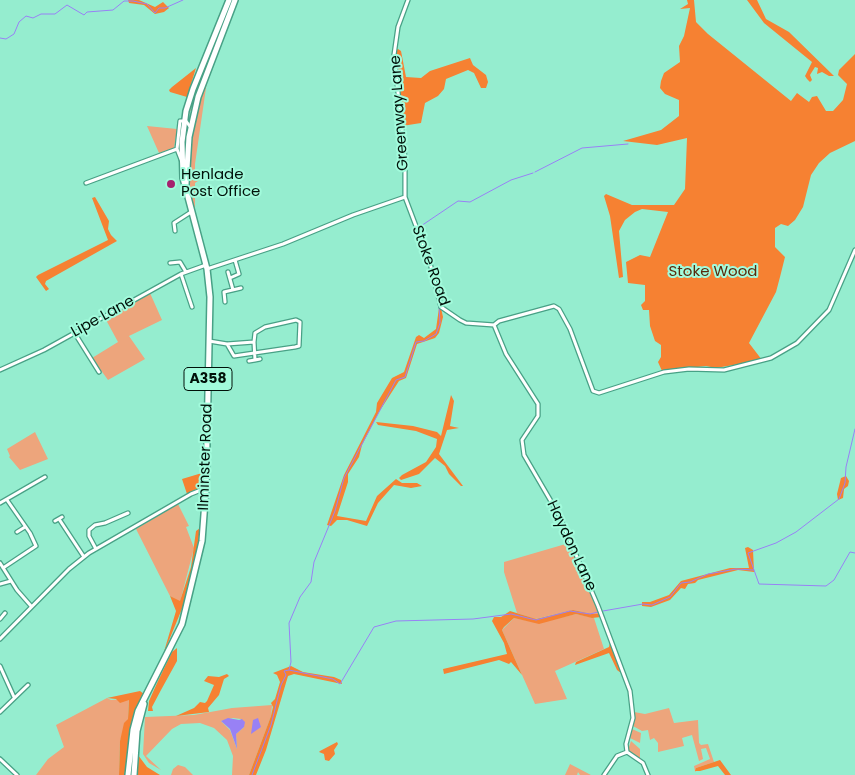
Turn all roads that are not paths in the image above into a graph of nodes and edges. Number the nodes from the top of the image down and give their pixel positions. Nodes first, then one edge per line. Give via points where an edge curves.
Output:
1 (228, 0) edge
2 (235, 0) edge
3 (408, 0) edge
4 (194, 112) junction
5 (185, 121) junction
6 (191, 128) junction
7 (177, 149) junction
8 (182, 163) junction
9 (86, 183) dead end
10 (186, 184) junction
11 (404, 197) junction
12 (191, 212) junction
13 (175, 232) dead end
14 (855, 250) edge
15 (235, 260) junction
16 (170, 263) dead end
17 (206, 267) junction
18 (186, 272) junction
19 (228, 272) dead end
20 (181, 274) junction
21 (230, 278) junction
22 (241, 288) dead end
23 (233, 290) junction
24 (226, 302) dead end
25 (192, 308) dead end
26 (494, 325) junction
27 (74, 332) junction
28 (209, 341) junction
29 (254, 342) junction
30 (227, 344) junction
31 (254, 352) junction
32 (260, 359) dead end
33 (255, 360) junction
34 (248, 362) dead end
35 (0, 370) edge
36 (99, 372) dead end
37 (44, 479) dead end
38 (206, 488) junction
39 (7, 500) junction
40 (0, 504) edge
41 (128, 513) dead end
42 (58, 519) dead end
43 (25, 527) junction
44 (17, 532) dead end
45 (96, 549) junction
46 (84, 557) junction
47 (0, 563) edge
48 (4, 568) junction
49 (11, 581) junction
50 (0, 584) edge
51 (31, 606) junction
52 (0, 639) edge
53 (0, 666) edge
54 (28, 685) dead end
55 (147, 692) junction
56 (14, 697) junction
57 (1, 714) edge
58 (627, 752) junction
59 (0, 759) edge
60 (17, 775) edge
61 (128, 775) edge
62 (134, 775) edge
63 (604, 775) edge
64 (648, 775) edge

1 - 5 highway, Ilminster Road / A358 via 196,79
2 - 4 highway, Ilminster Road / A358
3 - 11 street, Greenway Lane via 398,27 394,55 405,158
4 - 5 street
4 - 6 highway, Ilminster Road / A358
5 - 6 street
5 - 7 street via 180,121
5 - 8 highway, Ilminster Road / A358
6 - 10 highway, Ilminster Road / A358
7 - 8 street
7 - 9 street
8 - 10 highway, Ilminster Road / A358
10 - 12 highway, Ilminster Road / A358
11 - 15 street
11 - 26 street, Stoke Road via 430,263 443,309 463,322
12 - 13 street via 174,223
12 - 17 highway, Ilminster Road / A358
14 - 26 street, Stoke Road via 834,303 797,343 771,358 731,369 664,372 596,394 570,329 556,307
15 - 17 street
15 - 21 street via 239,274
16 - 18 street via 181,261
17 - 18 street, Lipe Lane
17 - 28 highway, Ilminster Road / A358 via 211,316
18 - 20 street, Lipe Lane
19 - 21 street
20 - 25 street
20 - 27 street, Lipe Lane
21 - 23 street
22 - 23 street
23 - 24 street via 223,293
26 - 58 street, Haydon Lane via 506,354 539,408 538,416 522,440 524,454 579,559 630,691 633,718
27 - 35 street, Lipe Lane via 25,360
27 - 36 street
28 - 30 street
28 - 38 highway, Ilminster Road / A358
29 - 30 street
29 - 31 street
29 - 31 street via 255,333 265,328 296,320 300,322 297,347
30 - 31 street via 234,356
31 - 33 street
32 - 33 street
33 - 34 street
37 - 39 street
38 - 45 street
38 - 55 highway, Ilminster Road / A358 via 202,541 187,612
39 - 40 street
39 - 43 street
41 - 45 street via 89,530
42 - 46 street
43 - 44 street
43 - 48 street via 35,541 35,547
45 - 46 street
46 - 51 street
47 - 48 street
48 - 49 street
49 - 50 street
49 - 51 street
51 - 52 street
53 - 56 street
54 - 56 street
55 - 61 highway, Ilminster Road / A358 via 133,730
55 - 62 highway, Ilminster Road / A358 via 137,731
56 - 57 street
58 - 63 street via 614,759
58 - 64 street via 643,763
59 - 60 street

